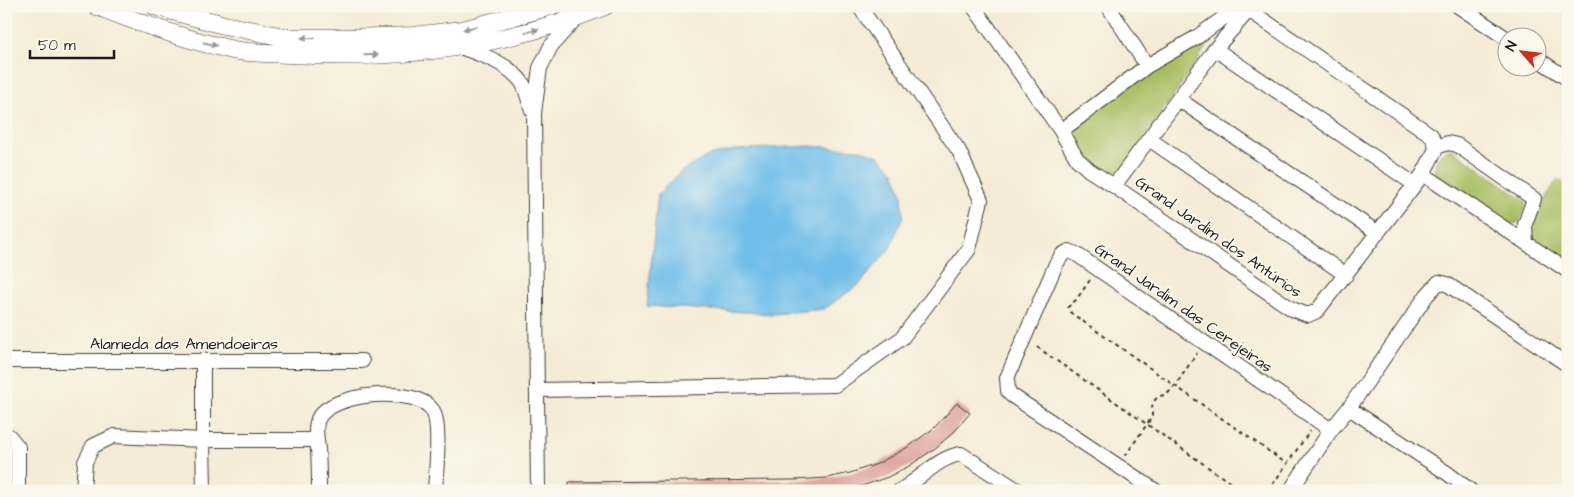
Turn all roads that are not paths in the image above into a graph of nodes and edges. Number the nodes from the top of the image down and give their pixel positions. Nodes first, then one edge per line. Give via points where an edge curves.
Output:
1 (97, 6) edge
2 (155, 6) edge
3 (551, 6) edge
4 (605, 6) edge
5 (859, 6) edge
6 (973, 6) edge
7 (1108, 6) edge
8 (1458, 6) edge
9 (1244, 7) edge
10 (576, 18) junction
11 (1496, 31) edge
12 (460, 47) junction
13 (1214, 49) junction
14 (1546, 65) edge
15 (1147, 66) junction
16 (1568, 79) edge
17 (1178, 99) junction
18 (534, 113) junction
19 (1061, 131) junction
20 (1149, 139) junction
21 (1438, 147) junction
22 (1418, 179) junction
23 (1114, 186) junction
24 (1378, 234) junction
25 (1526, 243) junction
26 (1568, 271) edge
27 (1346, 275) junction
28 (203, 360) junction
29 (6, 361) edge
30 (362, 361) dead end
31 (1568, 365) edge
32 (536, 390) junction
33 (1349, 408) junction
34 (1331, 430) junction
35 (6, 435) edge
36 (203, 440) junction
37 (317, 440) junction
38 (913, 487) edge
39 (18, 491) edge
40 (83, 491) edge
41 (204, 491) edge
42 (319, 491) edge
43 (436, 491) edge
44 (538, 491) edge
45 (899, 491) edge
46 (1019, 491) edge
47 (1156, 491) edge
48 (1290, 491) edge
49 (1472, 491) edge

1 -> 12 main road via 146,26 237,51 336,56
3 -> 2 main road via 463,30 414,36 347,38 289,38
4 - 10 main road
5 - 32 street via 959,151 981,200 969,249 902,338 835,385
6 - 19 street, Grand Jardim dos Antúrios
7 - 15 street
8 - 11 street
9 - 13 street, Grand Jardim dos Antúrios
9 - 15 street
9 - 21 street via 1431,135
12 -> 10 main road via 523,34
10 - 18 street via 551,46 540,68
12 - 18 street via 512,72 523,85
13 - 17 street, Grand Jardim dos Antúrios
13 - 22 street
14 - 16 street
15 - 19 street
17 - 20 street, Grand Jardim dos Antúrios
17 - 24 street
18 - 32 street
19 - 23 street, Grand Jardim dos Antúrios via 1077,159
20 - 23 street, Grand Jardim dos Antúrios
20 - 27 street
21 - 22 street, Grand Jardim dos Antúrios
21 - 25 street via 1448,143 1457,145 1534,199 1525,224
22 - 24 street, Grand Jardim dos Antúrios
22 - 25 street
23 - 27 street, Grand Jardim dos Antúrios via 1300,313 1308,315 1317,311
24 - 27 street, Grand Jardim dos Antúrios
25 - 26 street
28 - 29 street, Alameda das Amendoeiras
28 - 30 street, Alameda das Amendoeiras
28 - 36 street
31 - 33 street via 1447,284 1439,282
32 - 44 street
33 - 34 street
33 - 49 street
34 - 47 street, Grand Jardim das Cerejeiras via 1069,251 1056,264 1007,378 1007,386 1011,395
34 - 48 street
35 - 39 street via 18,447
36 - 37 street
36 - 40 street via 114,436 92,446 85,462
36 - 41 street
37 - 42 street
37 - 43 street via 318,419 333,404 386,394 418,399 432,410 437,424
38 - 45 street
38 - 46 street via 943,460 961,454

